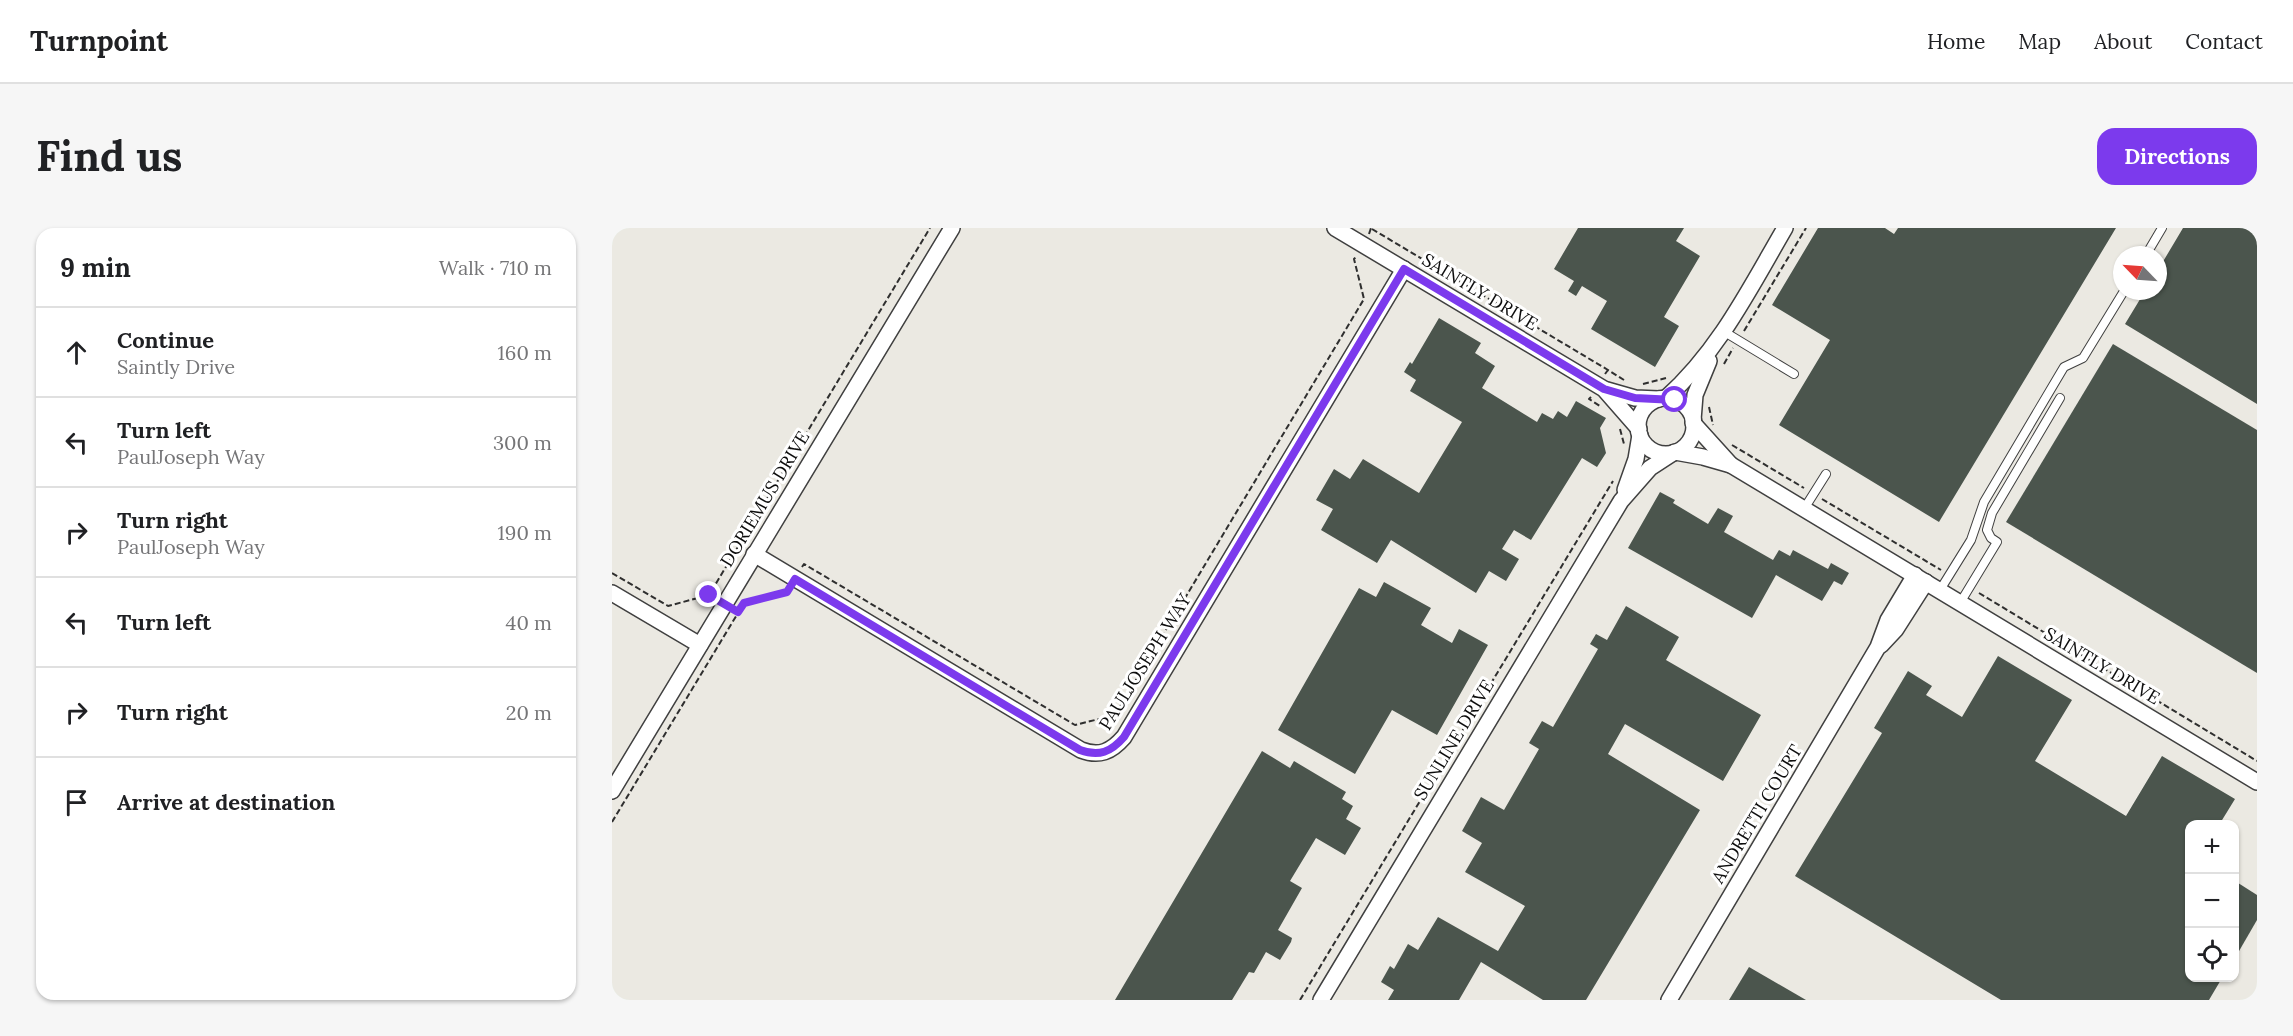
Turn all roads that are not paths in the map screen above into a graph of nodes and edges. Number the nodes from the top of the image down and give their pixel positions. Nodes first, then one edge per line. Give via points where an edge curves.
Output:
1 (952, 228) edge
2 (1335, 228) edge
3 (1785, 228) edge
4 (2162, 228) edge
5 (2151, 246) edge
6 (1404, 269) junction
7 (2118, 300) edge
8 (1723, 331) junction
9 (1714, 347) junction
10 (1794, 375) dead end
11 (1601, 387) junction
12 (2060, 398) dead end
13 (1662, 399) junction
14 (1693, 421) junction
15 (1639, 432) junction
16 (1674, 452) junction
17 (1731, 465) junction
18 (1826, 474) dead end
19 (1621, 501) junction
20 (1804, 509) junction
21 (754, 555) junction
22 (1921, 579) junction
23 (1940, 590) junction
24 (612, 593) edge
25 (1960, 603) junction
26 (700, 645) junction
27 (2257, 782) edge
28 (612, 790) edge
29 (1320, 1000) edge
30 (1669, 1000) edge

1 - 21 street, DORIEMUS DRIVE
2 - 6 street, SAINTLY DRIVE
3 - 8 street
4 - 5 lane
6 - 11 street, SAINTLY DRIVE
6 - 21 street, PAULJOSEPH WAY via 1124,737 1104,753 1080,750
7 - 23 lane via 2083,358 2061,372 1987,497 1971,540
8 - 9 street
8 - 10 lane
9 - 13 street via 1684,382
9 - 14 street via 1695,395
11 - 13 street, SAINTLY DRIVE via 1635,398
11 - 15 street, SAINTLY DRIVE
12 - 25 lane via 1992,513 1987,530 1997,542
13 - 14 street via 1683,404
13 - 15 street via 1649,404 1642,413
14 - 16 street via 1689,441
14 - 17 street, SAINTLY DRIVE
15 - 16 street via 1651,449
15 - 19 street, SUNLINE DRIVE via 1636,459
16 - 17 street, SAINTLY DRIVE
16 - 19 street, SUNLINE DRIVE via 1650,468
17 - 20 street, SAINTLY DRIVE
18 - 20 lane
19 - 29 street, SUNLINE DRIVE
20 - 22 street, SAINTLY DRIVE
21 - 26 street, DORIEMUS DRIVE
22 - 23 street, SAINTLY DRIVE
22 - 30 street, ANDRETTI COURT via 1896,628 1878,647
23 - 25 street, SAINTLY DRIVE
24 - 26 street
25 - 27 street, SAINTLY DRIVE
26 - 28 street, DORIEMUS DRIVE

